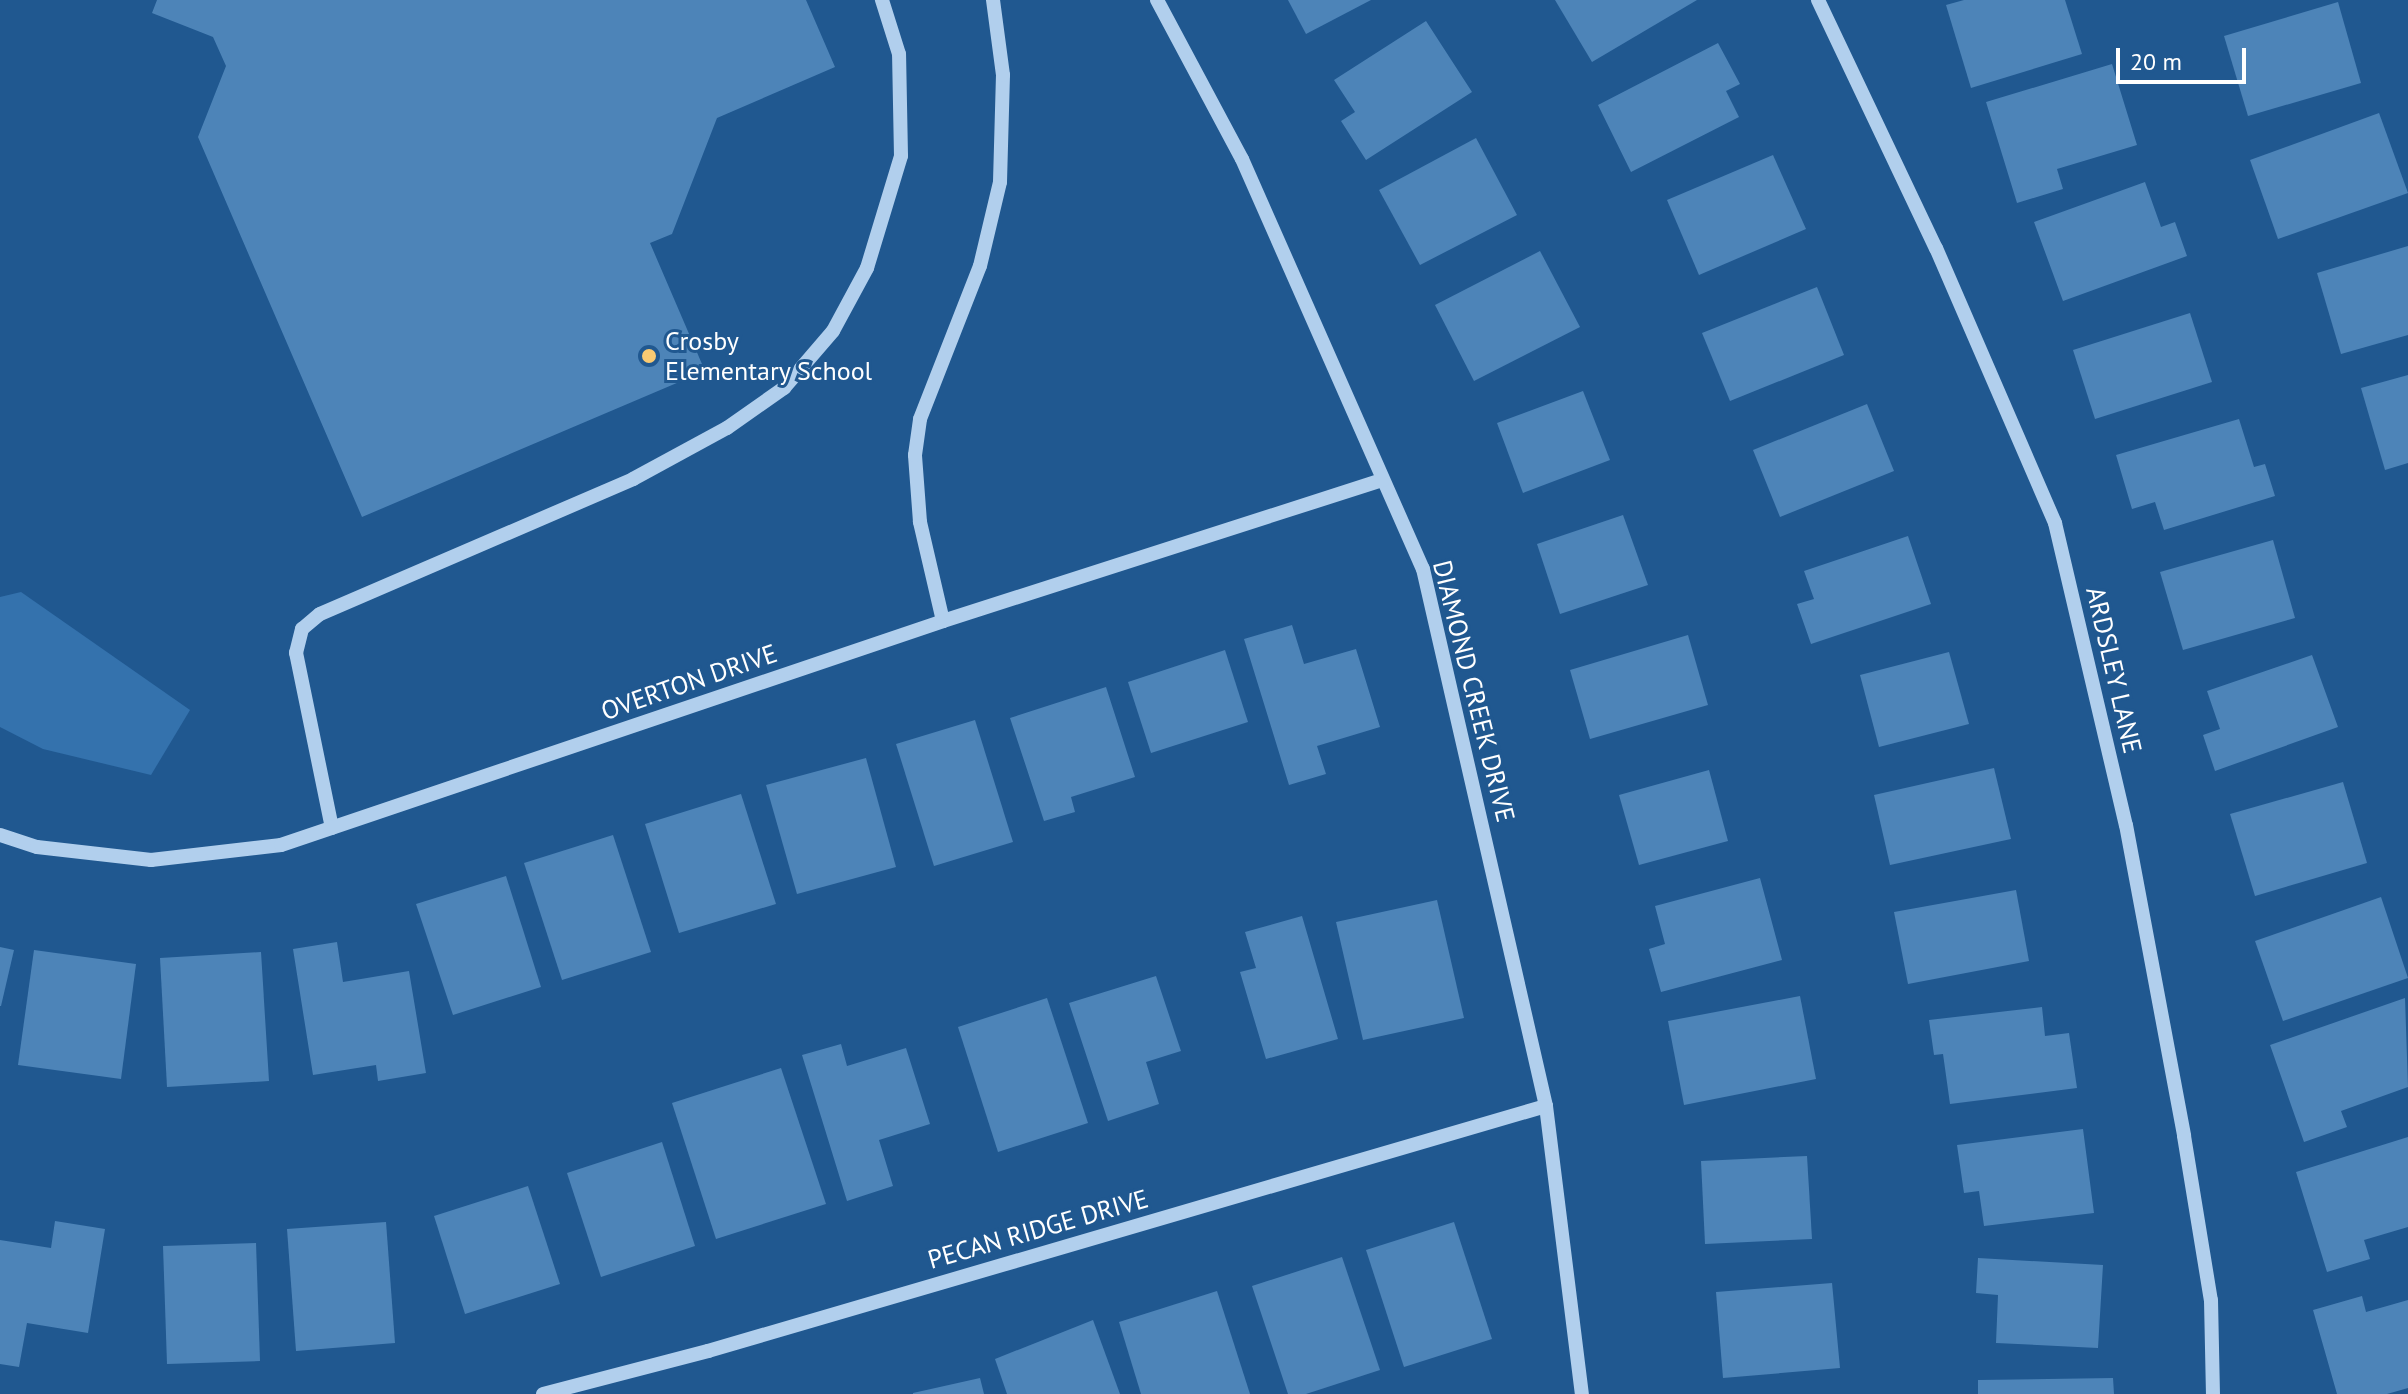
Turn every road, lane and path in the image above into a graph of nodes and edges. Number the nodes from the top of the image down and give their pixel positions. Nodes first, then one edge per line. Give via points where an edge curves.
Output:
1 (882, 0) edge
2 (993, 0) edge
3 (1157, 0) edge
4 (1818, 0) edge
5 (1383, 480) junction
6 (943, 621) junction
7 (332, 828) junction
8 (0, 835) edge
9 (1546, 1106) junction
10 (543, 1394) edge
11 (1582, 1394) edge
12 (2213, 1394) edge

1 - 7 street via 899,54 901,156 867,268 833,331 784,388 727,428 633,479 320,614 302,629 296,653
2 - 6 street via 1003,75 1000,182 980,266 920,419 915,455 920,522
3 - 5 street, DIAMOND CREEK DRIVE via 1242,159
4 - 12 street, ARDSLEY LANE via 1936,248 2055,523 2126,825 2184,1136 2211,1300
5 - 6 street, OVERTON DRIVE
5 - 9 street, DIAMOND CREEK DRIVE via 1423,569
6 - 7 street, OVERTON DRIVE
7 - 8 street, OVERTON DRIVE via 281,845 151,860 37,847
9 - 10 street, PECAN RIDGE DRIVE via 708,1351
9 - 11 street, DIAMOND CREEK DRIVE

